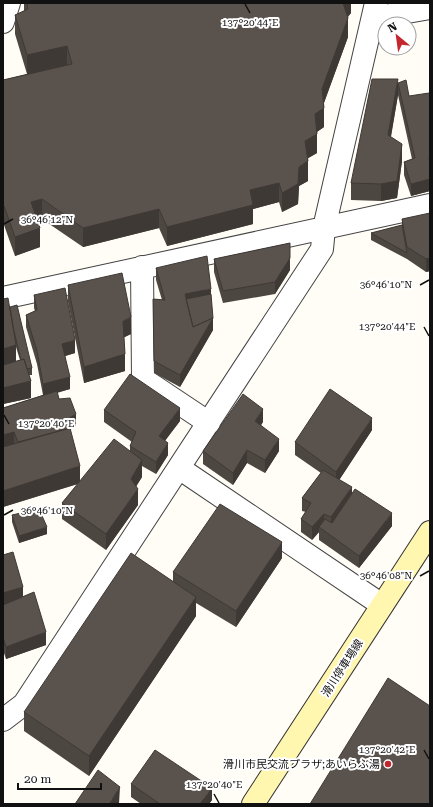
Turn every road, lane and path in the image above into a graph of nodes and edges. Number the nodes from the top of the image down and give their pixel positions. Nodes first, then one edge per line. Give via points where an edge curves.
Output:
1 (9, 3) edge
2 (430, 8) edge
3 (375, 11) edge
4 (3, 22) edge
5 (430, 205) edge
6 (324, 228) junction
7 (142, 267) junction
8 (3, 298) edge
9 (209, 423) junction
10 (180, 468) junction
11 (430, 532) edge
12 (382, 605) junction
13 (3, 720) edge
14 (253, 804) edge

1 - 4 street
2 - 3 street
3 - 6 street
5 - 6 street
6 - 7 street
6 - 9 street via 322,249
7 - 8 street
7 - 9 street via 143,379
9 - 10 street
10 - 12 street
10 - 13 street via 24,704
11 - 12 main road, 滑川停車場線
12 - 14 main road, 滑川停車場線

